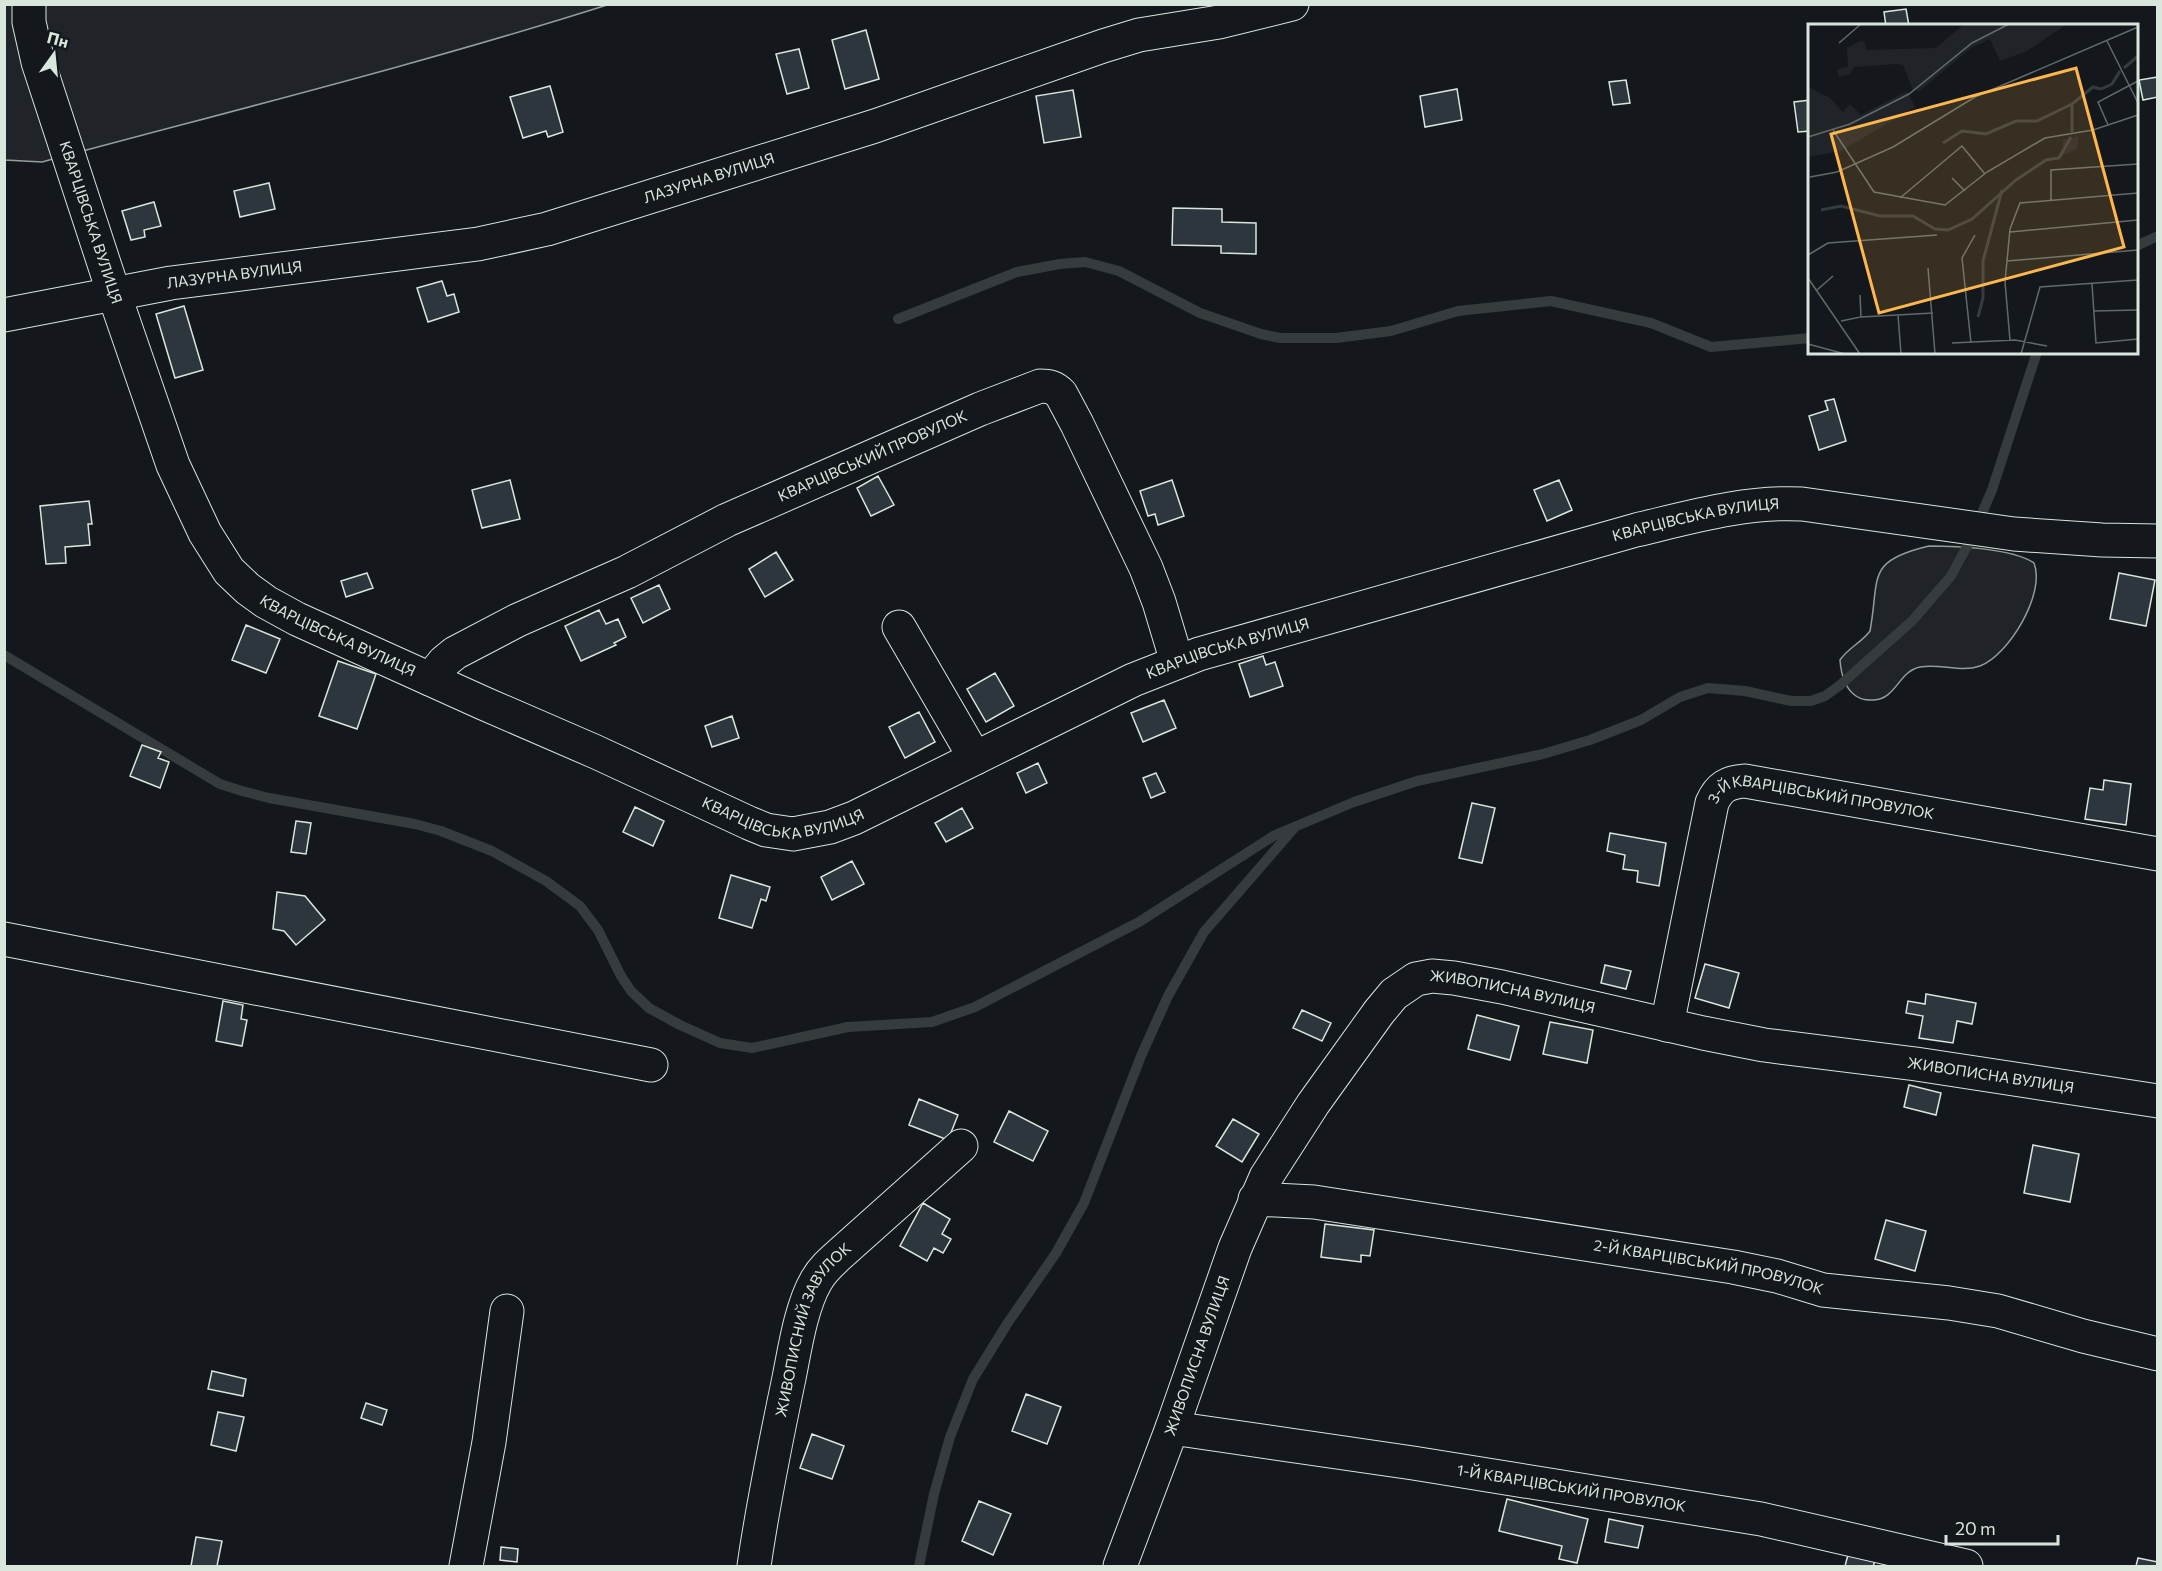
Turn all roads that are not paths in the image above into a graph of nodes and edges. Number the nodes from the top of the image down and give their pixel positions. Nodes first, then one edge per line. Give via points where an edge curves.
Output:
1 (29, 4) edge
2 (1292, 4) edge
3 (114, 294) junction
4 (4, 315) edge
5 (2157, 541) edge
6 (899, 627) dead end
7 (1177, 662) junction
8 (430, 680) junction
9 (975, 758) junction
10 (2157, 854) edge
11 (4, 939) edge
12 (1667, 1025) junction
13 (651, 1065) dead end
14 (2157, 1101) edge
15 (961, 1146) dead end
16 (1255, 1199) junction
17 (507, 1311) dead end
18 (2157, 1354) edge
19 (1172, 1428) junction
20 (466, 1566) edge
21 (754, 1566) edge
22 (1120, 1566) edge
23 (1966, 1566) edge

1 - 3 street, КВАРЦІВСЬКА ВУЛИЦЯ via 38,62
2 - 3 street, ЛАЗУРНА ВУЛИЦЯ via 1219,22 1138,35 885,123 547,229 478,244
3 - 4 street, ЛАЗУРНА ВУЛИЦЯ
3 - 8 street, КВАРЦІВСЬКА ВУЛИЦЯ via 173,465 205,533 229,571 266,602
5 - 7 street, КВАРЦІВСЬКА ВУЛИЦЯ via 2014,534 1802,504 1749,506 1636,530
6 - 9 street
7 - 8 street, КВАРЦІВСЬКИЙ ПРОВУЛОК via 1138,550 1061,394 1040,386 727,520 455,653
7 - 9 street, КВАРЦІВСЬКА ВУЛИЦЯ
8 - 9 street, КВАРЦІВСЬКА ВУЛИЦЯ via 722,812 779,833 830,827 854,818
10 - 12 street, 3-Й КВАРЦІВСЬКИЙ ПРОВУЛОК via 1734,781 1716,793 1712,803
11 - 13 street
12 - 14 street, ЖИВОПИСНА ВУЛИЦЯ via 1764,1045
12 - 16 street, ЖИВОПИСНА ВУЛИЦЯ via 1502,987 1432,976 1416,979 1394,994 1379,1012 1276,1160
15 - 21 street, ЖИВОПИСНИЙ ЗАВУЛОК via 832,1261 813,1287 770,1467
16 - 18 street, 2-Й КВАРЦІВСЬКИЙ ПРОВУЛОК via 1314,1202 1733,1267 1823,1290 1973,1306
16 - 19 street, ЖИВОПИСНА ВУЛИЦЯ
17 - 20 street via 489,1442
19 - 22 street, ЖИВОПИСНА ВУЛИЦЯ
19 - 23 street, 1-Й КВАРЦІВСЬКИЙ ПРОВУЛОК via 1761,1519

